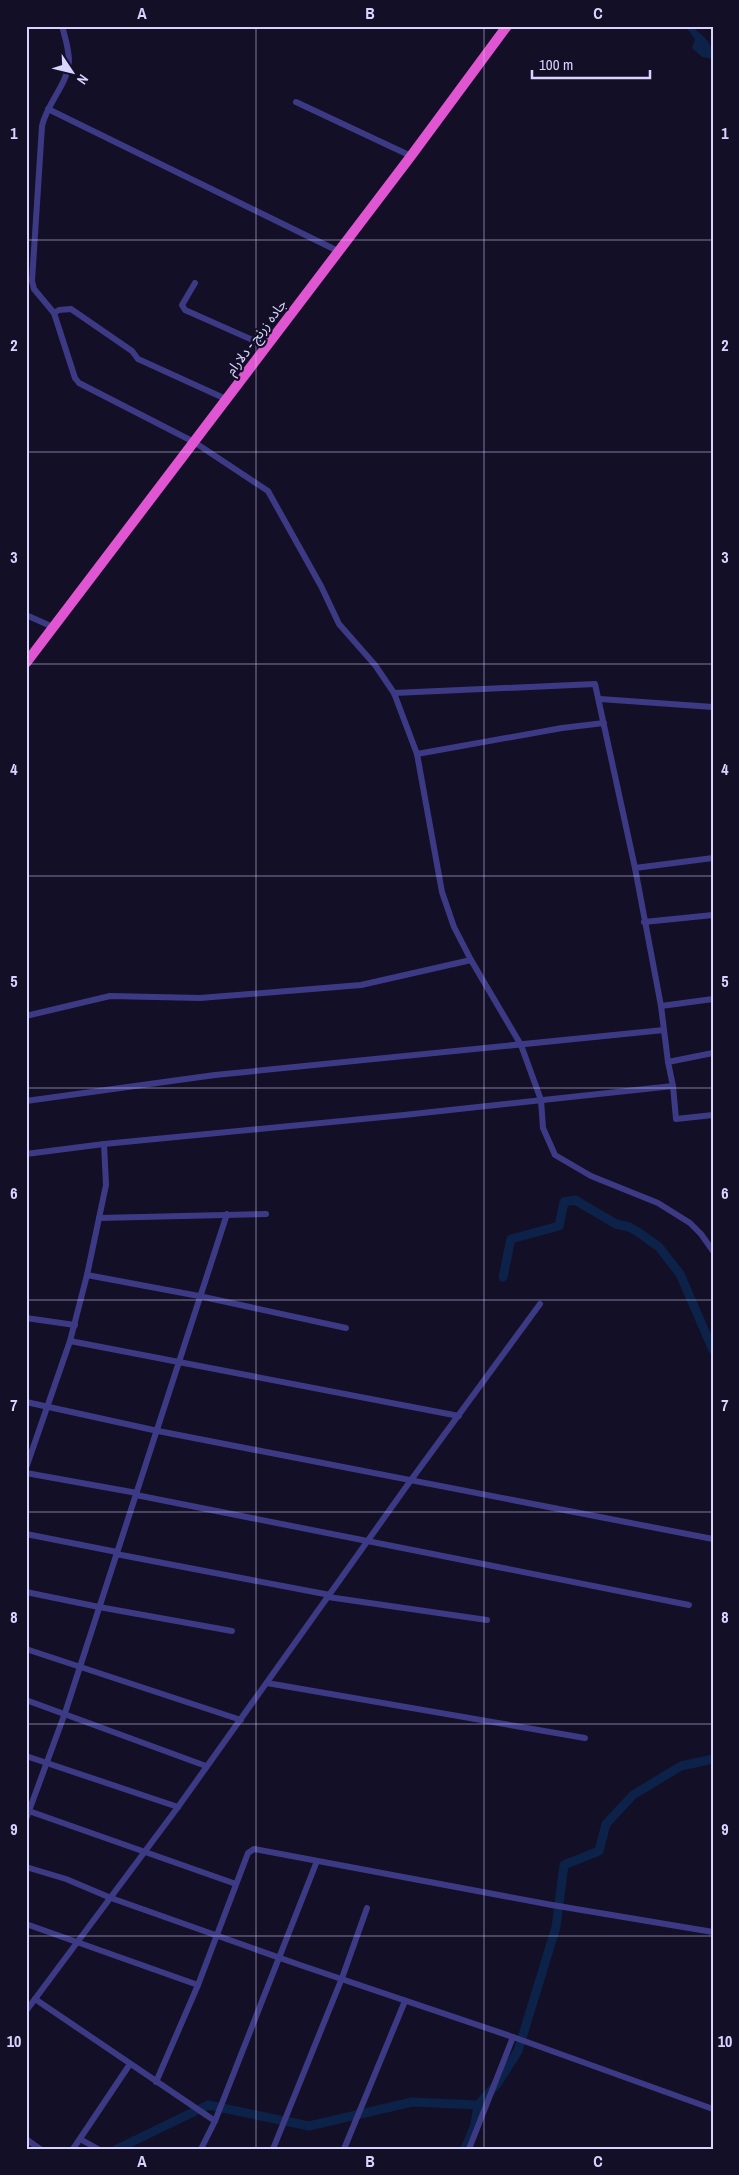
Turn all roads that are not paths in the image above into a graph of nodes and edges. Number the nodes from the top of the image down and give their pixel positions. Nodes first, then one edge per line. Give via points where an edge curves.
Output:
1 (62, 26) edge
2 (506, 26) edge
3 (296, 102) dead end
4 (48, 110) junction
5 (411, 156) junction
6 (338, 250) junction
7 (195, 284) dead end
8 (54, 313) junction
9 (266, 346) junction
10 (226, 399) junction
11 (194, 442) junction
12 (26, 614) edge
13 (53, 627) junction
14 (26, 663) edge
15 (394, 692) junction
16 (600, 699) junction
17 (713, 706) edge
18 (604, 723) junction
19 (416, 754) junction
20 (713, 858) edge
21 (635, 868) junction
22 (713, 915) edge
23 (644, 922) junction
24 (471, 960) junction
25 (713, 999) edge
26 (661, 1006) junction
27 (26, 1016) edge
28 (664, 1030) junction
29 (521, 1045) junction
30 (713, 1053) edge
31 (668, 1062) junction
32 (673, 1086) junction
33 (541, 1100) junction
34 (26, 1101) edge
35 (713, 1115) edge
36 (104, 1144) junction
37 (26, 1154) edge
38 (227, 1214) junction
39 (266, 1214) dead end
40 (99, 1218) junction
41 (713, 1250) edge
42 (87, 1275) junction
43 (200, 1296) junction
44 (540, 1304) dead end
45 (26, 1318) edge
46 (75, 1325) junction
47 (346, 1328) dead end
48 (70, 1341) junction
49 (180, 1364) junction
50 (26, 1402) edge
51 (47, 1407) junction
52 (459, 1416) junction
53 (158, 1431) junction
54 (26, 1468) edge
55 (26, 1473) edge
56 (411, 1480) junction
57 (137, 1494) junction
58 (26, 1534) edge
59 (713, 1540) edge
60 (368, 1542) junction
61 (117, 1553) junction
62 (26, 1592) edge
63 (329, 1596) junction
64 (688, 1605) dead end
65 (99, 1607) junction
66 (487, 1620) dead end
67 (232, 1631) dead end
68 (26, 1649) edge
69 (79, 1666) junction
70 (267, 1683) junction
71 (26, 1700) edge
72 (65, 1713) junction
73 (240, 1720) junction
74 (585, 1738) dead end
75 (26, 1756) edge
76 (47, 1763) junction
77 (206, 1766) junction
78 (178, 1808) junction
79 (27, 1811) edge
80 (26, 1819) edge
81 (145, 1851) junction
82 (317, 1861) junction
83 (26, 1867) edge
84 (236, 1884) junction
85 (111, 1898) junction
86 (367, 1908) dead end
87 (26, 1924) edge
88 (713, 1932) edge
89 (217, 1935) junction
90 (78, 1942) junction
91 (279, 1957) junction
92 (342, 1978) junction
93 (198, 1985) junction
94 (35, 1999) junction
95 (405, 2001) junction
96 (26, 2011) edge
97 (513, 2037) junction
98 (130, 2064) junction
99 (156, 2082) junction
100 (713, 2109) edge
101 (215, 2121) junction
102 (26, 2139) edge
103 (80, 2139) junction
104 (40, 2149) edge
105 (73, 2149) edge
106 (98, 2149) edge
107 (201, 2149) edge
108 (273, 2149) edge
109 (344, 2149) edge
110 (470, 2149) edge

1 - 4 street via 69,63
2 - 5 highway, جاده زرنج - دلارام
3 - 5 street
4 - 6 street
4 - 8 street via 42,126 32,281 34,289
5 - 6 highway, جاده زرنج - دلارام
6 - 9 highway, جاده زرنج - دلارام
7 - 9 street via 182,305 185,310
8 - 10 street via 71,309 132,350 138,359
8 - 11 street via 79,383
9 - 10 highway, جاده زرنج - دلارام
10 - 11 highway, جاده زرنج - دلارام
11 - 13 highway, جاده زرنج - دلارام
11 - 15 street via 268,491 339,624
12 - 13 street
13 - 14 highway, جاده زرنج - دلارام
15 - 16 street via 591,683 598,687
15 - 19 street
16 - 17 street
16 - 18 street
18 - 19 street
18 - 21 street
19 - 24 street via 442,892 454,927
20 - 21 street
21 - 23 street
22 - 23 street
23 - 26 street
24 - 27 street via 361,986 200,998 110,996
24 - 29 street
25 - 26 street
26 - 28 street
28 - 29 street
28 - 31 street
29 - 33 street
29 - 34 street via 215,1075
30 - 31 street
31 - 32 street
32 - 33 street
32 - 35 street via 676,1119
33 - 36 street
33 - 41 street via 542,1128 555,1155 591,1176 658,1203 690,1224
36 - 37 street
36 - 40 street via 106,1185
38 - 39 street
38 - 40 street
38 - 43 street
40 - 42 street
42 - 43 street
42 - 46 street
43 - 47 street
43 - 49 street
44 - 52 street
45 - 46 street
46 - 48 street
48 - 49 street
48 - 51 street
49 - 52 street
49 - 53 street
50 - 51 street
51 - 53 street
51 - 54 street
52 - 56 street
53 - 56 street
53 - 57 street
55 - 57 street
56 - 59 street
56 - 60 street
57 - 60 street
57 - 61 street
58 - 61 street
60 - 63 street
60 - 64 street
61 - 63 street
61 - 65 street
62 - 65 street
63 - 66 street
63 - 70 street
65 - 67 street
65 - 69 street
68 - 69 street
69 - 72 street
69 - 73 street
70 - 73 street
70 - 74 street
71 - 72 street
72 - 76 street
72 - 77 street
73 - 77 street
75 - 76 street
76 - 78 street
76 - 79 street
77 - 78 street
78 - 81 street
79 - 80 street
79 - 81 street
81 - 84 street
81 - 85 street
82 - 84 street via 254,1849 248,1853
82 - 88 street
82 - 91 street
83 - 85 street
84 - 89 street
85 - 89 street
85 - 90 street
86 - 92 street
87 - 90 street
89 - 91 street
89 - 93 street
90 - 93 street
90 - 94 street
91 - 92 street
91 - 101 street
92 - 95 street
92 - 108 street
93 - 99 street
94 - 96 street
94 - 98 street
95 - 97 street
95 - 109 street
97 - 100 street
97 - 110 street
98 - 99 street
98 - 103 street
99 - 101 street
101 - 107 street
102 - 104 street
103 - 105 street
103 - 106 street

